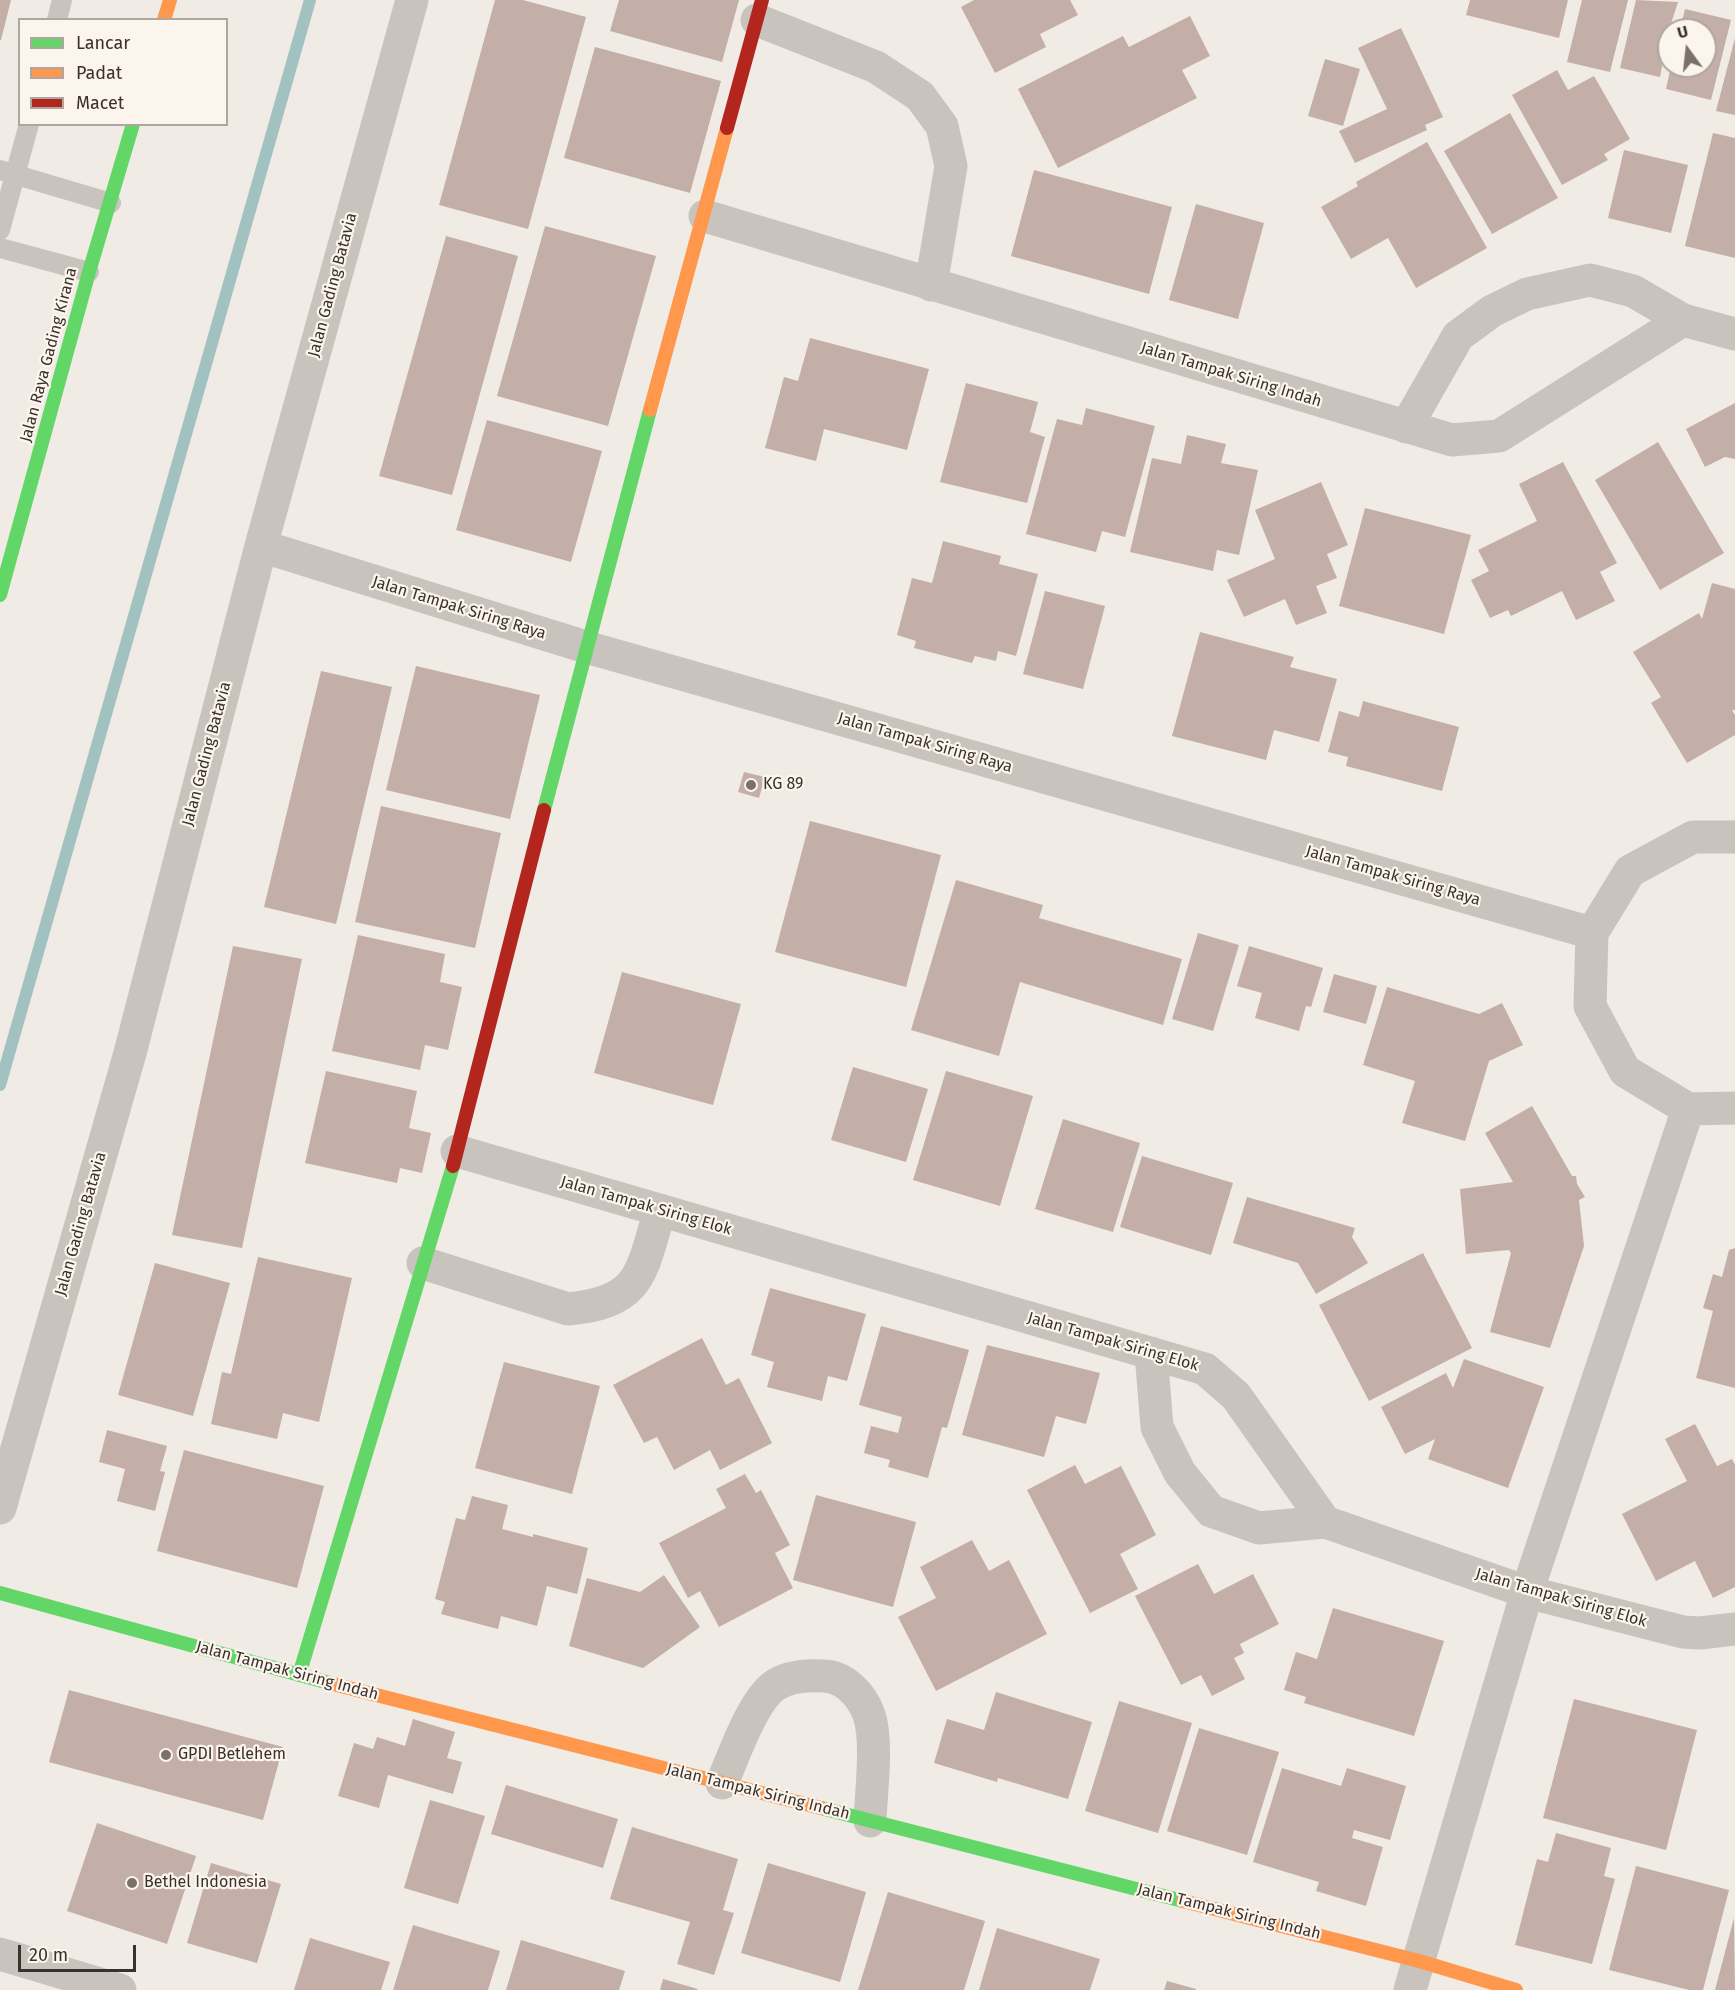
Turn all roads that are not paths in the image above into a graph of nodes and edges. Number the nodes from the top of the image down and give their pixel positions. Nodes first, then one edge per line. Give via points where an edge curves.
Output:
1 (62, 0) edge
2 (170, 0) edge
3 (412, 0) edge
4 (759, 10) edge
5 (58, 18) edge
6 (165, 18) edge
7 (27, 126) edge
8 (133, 126) edge
9 (8, 172) edge
10 (111, 202) junction
11 (705, 216) junction
12 (0, 230) edge
13 (0, 248) edge
14 (89, 272) junction
15 (931, 285) junction
16 (1683, 320) junction
17 (1735, 334) edge
18 (1406, 427) junction
19 (261, 546) junction
20 (0, 595) edge
21 (586, 647) junction
22 (1735, 837) edge
23 (1592, 933) junction
24 (1735, 1108) edge
25 (1688, 1109) junction
26 (457, 1151) junction
27 (660, 1210) junction
28 (423, 1263) junction
29 (1150, 1353) junction
30 (0, 1508) edge
31 (1325, 1522) junction
32 (1527, 1592) junction
33 (0, 1593) edge
34 (1732, 1634) edge
35 (298, 1675) junction
36 (722, 1783) junction
37 (870, 1821) junction
38 (0, 1954) edge
39 (1414, 1975) edge
40 (120, 1990) edge
41 (1516, 1990) edge

1 - 5 lane
2 - 6 street
3 - 19 street, Jalan Gading Batavia
4 - 11 street
4 - 15 street via 876,67 920,96 942,126 951,166
7 - 9 lane
8 - 10 street, Jalan Raya Gading Kirana
9 - 10 lane
9 - 12 lane
10 - 14 street, Jalan Raya Gading Kirana
11 - 15 street, Jalan Tampak Siring Indah
11 - 21 street
13 - 14 lane
14 - 20 street, Jalan Raya Gading Kirana
15 - 18 street, Jalan Tampak Siring Indah
16 - 17 street
16 - 18 street, Jalan Tampak Siring Indah via 1499,436 1452,440
16 - 18 street via 1633,291 1590,280 1527,294 1492,311 1458,336
19 - 21 street, Jalan Tampak Siring Raya
19 - 30 street, Jalan Gading Batavia via 130,1053
21 - 23 street, Jalan Tampak Siring Raya
21 - 26 street
22 - 23 street via 1693,837 1630,872
23 - 25 street via 1590,1006 1625,1071
24 - 25 street
25 - 32 street
26 - 27 street, Jalan Tampak Siring Elok
26 - 28 street
27 - 28 street via 640,1277 620,1296 592,1307 568,1309
27 - 29 street, Jalan Tampak Siring Elok
28 - 35 street
29 - 31 street, Jalan Tampak Siring Elok via 1205,1369 1236,1396
29 - 31 street via 1157,1427 1180,1473 1211,1511 1259,1528
31 - 32 street, Jalan Tampak Siring Elok
32 - 34 street, Jalan Tampak Siring Elok via 1683,1632
32 - 39 street
33 - 35 street, Jalan Tampak Siring Indah
35 - 36 street, Jalan Tampak Siring Indah
36 - 37 street, Jalan Tampak Siring Indah
36 - 37 street via 750,1719 774,1686 801,1675 831,1676 854,1689 869,1715 873,1756
37 - 39 street, Jalan Tampak Siring Indah
38 - 40 street
39 - 41 street, Jalan Tampak Siring Indah

